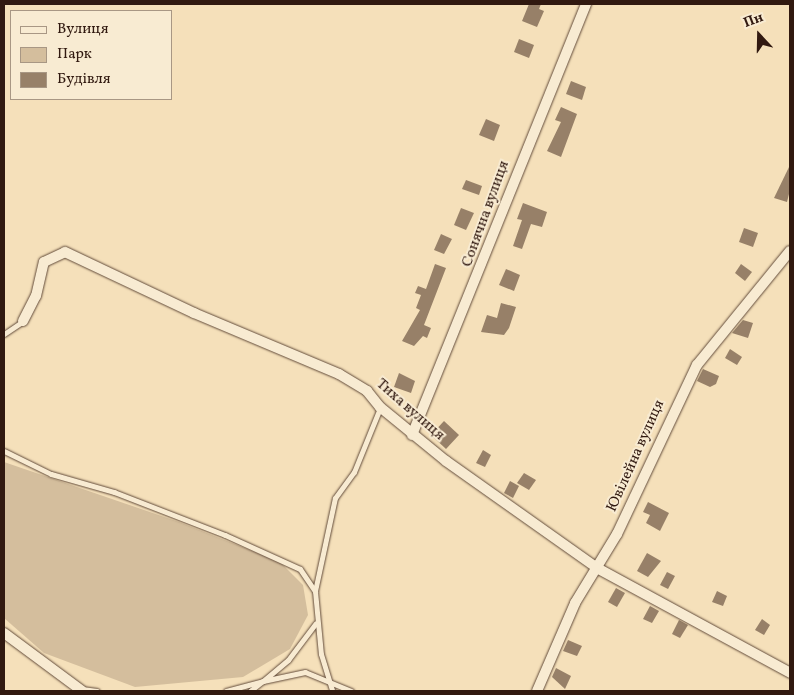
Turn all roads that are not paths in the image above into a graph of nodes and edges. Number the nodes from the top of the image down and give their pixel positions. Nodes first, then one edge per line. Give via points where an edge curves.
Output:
1 (586, 4) edge
2 (790, 251) edge
3 (23, 321) joint
4 (4, 334) edge
5 (380, 407) junction
6 (412, 435) junction
7 (4, 451) edge
8 (597, 568) junction
9 (315, 591) junction
10 (316, 623) junction
11 (4, 633) edge
12 (790, 673) edge
13 (327, 679) junction
14 (263, 681) junction
15 (79, 690) edge
16 (98, 691) edge
17 (226, 691) edge
18 (250, 691) edge
19 (332, 691) edge
20 (351, 691) edge
21 (537, 691) edge

1 - 6 street, Сонячна вулиця
2 - 8 street, Ювілейна вулиця via 697,365
3 - 4 lane
3 - 5 street, Тиха вулиця via 36,296 44,262 65,252 194,313 339,374 368,391
5 - 6 street, Тиха вулиця
5 - 9 lane via 354,472 335,498
6 - 8 street, Тиха вулиця
7 - 9 lane via 51,474 114,492 273,555 300,569
8 - 12 street, Тиха вулиця
8 - 21 street, Ювілейна вулиця via 575,603
9 - 10 lane
10 - 13 lane
10 - 14 lane via 309,637
11 - 15 street
13 - 14 lane via 305,672
13 - 19 lane
13 - 20 lane
14 - 17 lane
14 - 18 lane
15 - 16 lane

